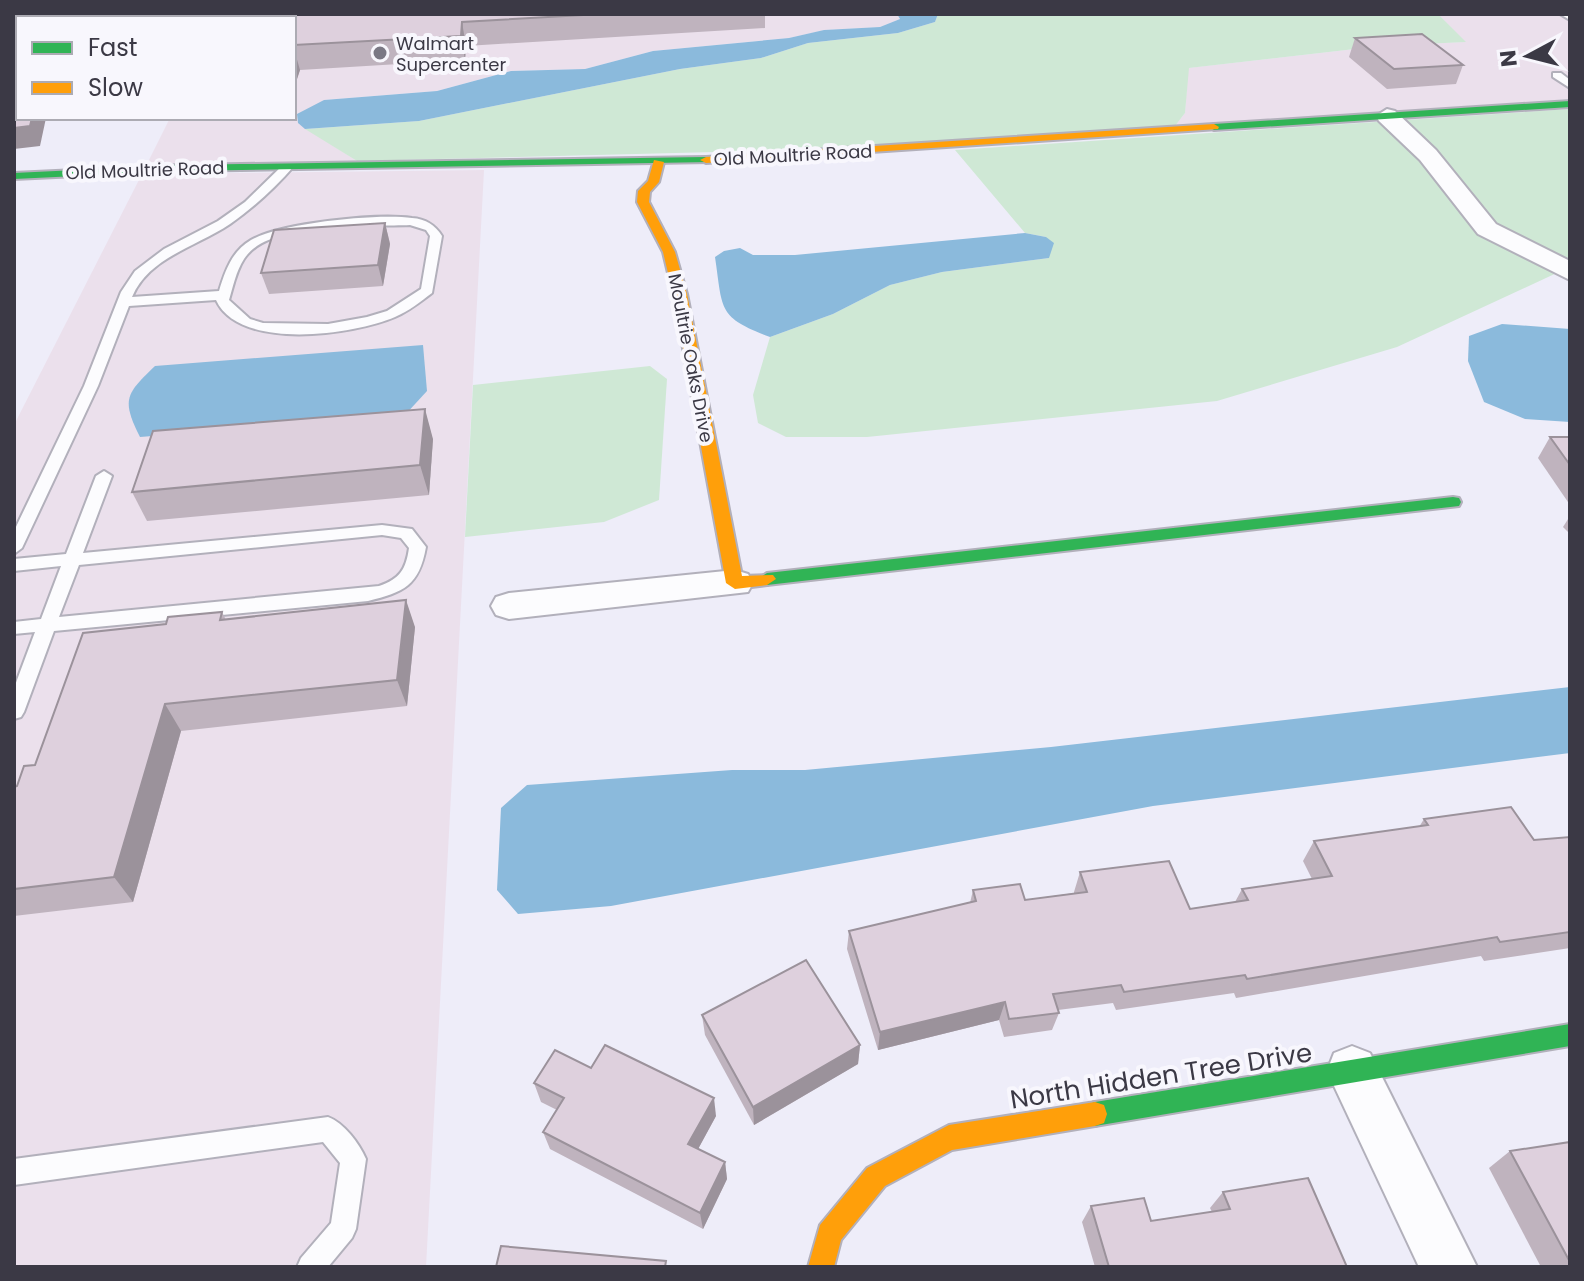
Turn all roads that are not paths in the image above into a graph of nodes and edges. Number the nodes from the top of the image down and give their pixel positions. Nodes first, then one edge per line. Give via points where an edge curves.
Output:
1 (1570, 74) edge
2 (1570, 85) edge
3 (1570, 104) edge
4 (1416, 114) junction
5 (1387, 116) junction
6 (1448, 144) dead end
7 (658, 162) junction
8 (1464, 163) dead end
9 (288, 166) junction
10 (14, 176) edge
11 (1465, 198) junction
12 (1570, 272) edge
13 (224, 295) junction
14 (124, 302) junction
15 (104, 476) dead end
16 (1453, 502) dead end
17 (14, 548) edge
18 (72, 560) junction
19 (14, 565) edge
20 (735, 583) junction
21 (509, 606) dead end
22 (48, 624) junction
23 (14, 628) edge
24 (14, 712) edge
25 (1570, 1035) edge
26 (1352, 1071) junction
27 (14, 1172) edge
28 (310, 1267) edge
29 (821, 1267) edge
30 (1449, 1267) edge

1 - 2 lane via 1557,75
3 - 4 main road, Old Moultrie Road
4 - 5 main road, Old Moultrie Road
4 - 6 street
5 - 7 main road, Old Moultrie Road
5 - 11 street
7 - 9 main road, Old Moultrie Road
7 - 20 main road, Moultrie Oaks Drive via 643,202 669,252 678,283
8 - 11 street via 1470,172
9 - 10 main road, Old Moultrie Road
9 - 14 lane via 249,205 152,262
11 - 12 street via 1487,229
13 - 13 lane via 240,255 257,240 279,233 411,221 430,227 436,236 427,290 404,309 369,323 262,327 231,312 222,301
13 - 14 lane
14 - 17 lane via 91,386
15 - 18 lane
16 - 20 main road
18 - 19 lane
18 - 22 lane
18 - 22 lane via 382,530 406,533 418,547 415,567 400,587 368,595
20 - 21 street
22 - 23 lane
22 - 24 lane
25 - 26 main road, North Hidden Tree Drive
26 - 29 main road, North Hidden Tree Drive via 949,1138 876,1177 829,1234
26 - 30 street
27 - 28 lane via 328,1129 353,1159 343,1229

